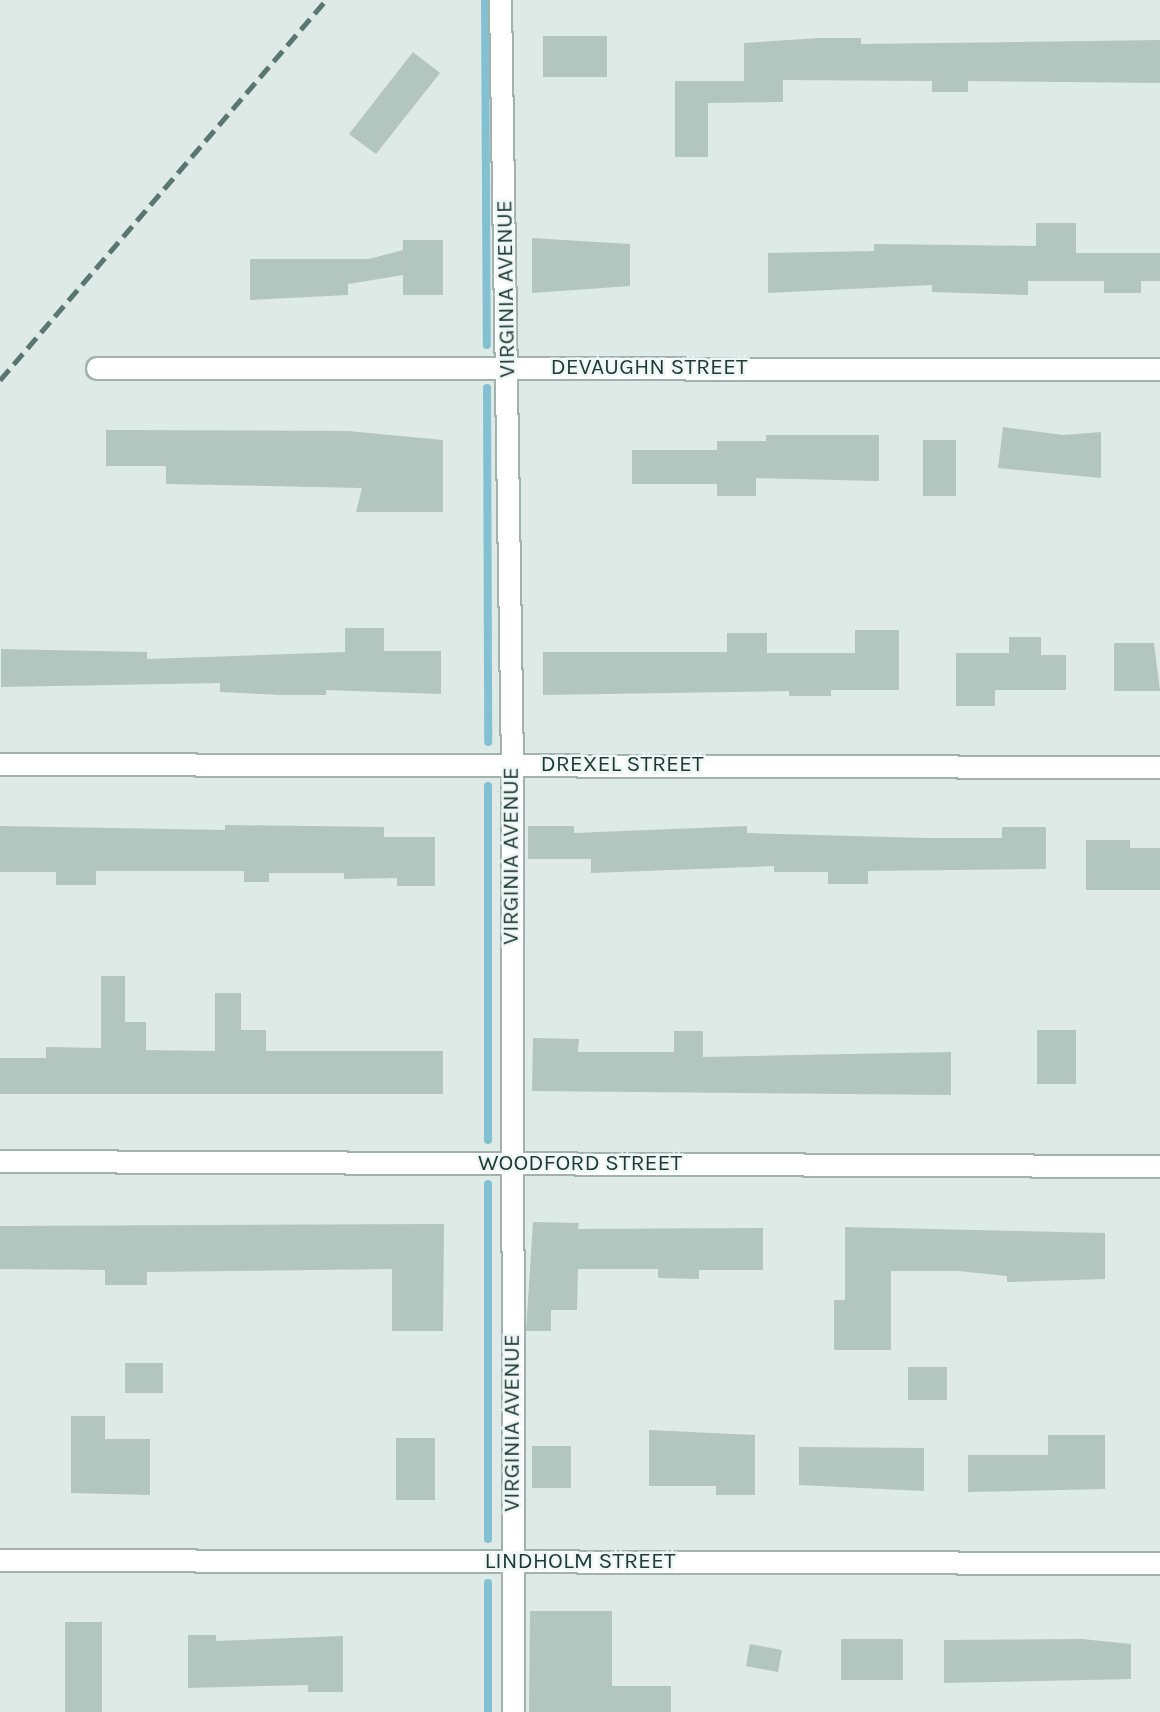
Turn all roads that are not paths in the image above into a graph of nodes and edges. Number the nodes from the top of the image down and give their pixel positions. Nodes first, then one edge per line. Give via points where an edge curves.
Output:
1 (500, 0) edge
2 (507, 367) junction
3 (97, 368) dead end
4 (1160, 369) edge
5 (0, 764) edge
6 (512, 764) junction
7 (1160, 767) edge
8 (0, 1161) edge
9 (510, 1162) junction
10 (1160, 1166) edge
11 (0, 1560) edge
12 (513, 1561) junction
13 (1160, 1563) edge
14 (513, 1712) edge

1 - 2 street, VIRGINIA AVENUE
2 - 3 street, DEVAUGHN STREET
2 - 4 street, DEVAUGHN STREET
2 - 6 street, VIRGINIA AVENUE
5 - 6 street, DREXEL STREET
6 - 7 street, DREXEL STREET
6 - 9 street, VIRGINIA AVENUE
8 - 9 street, WOODFORD STREET
9 - 10 street, WOODFORD STREET
9 - 12 street, VIRGINIA AVENUE
11 - 12 street, LINDHOLM STREET
12 - 13 street, LINDHOLM STREET
12 - 14 street, VIRGINIA AVENUE

